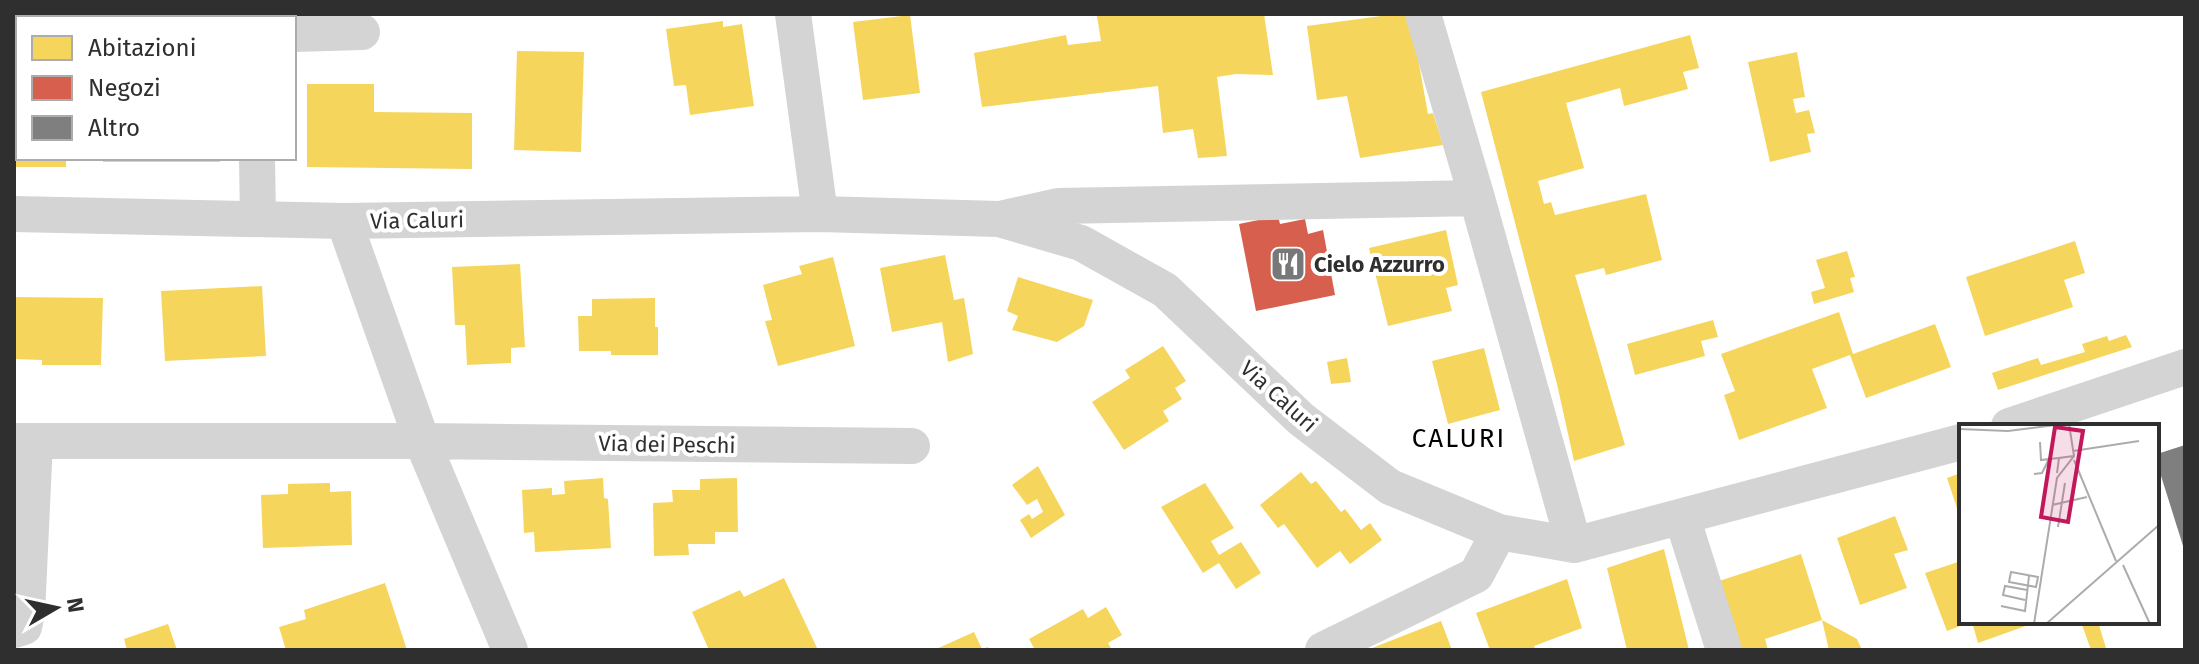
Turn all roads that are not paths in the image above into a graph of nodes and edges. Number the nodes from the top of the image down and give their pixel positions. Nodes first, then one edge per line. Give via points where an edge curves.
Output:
1 (793, 14) edge
2 (1423, 14) edge
3 (362, 32) dead end
4 (296, 34) edge
5 (257, 160) edge
6 (1477, 198) junction
7 (14, 214) edge
8 (820, 214) junction
9 (258, 219) junction
10 (999, 219) junction
11 (344, 221) junction
12 (2185, 367) edge
13 (2015, 424) edge
14 (25, 441) edge
15 (422, 441) junction
16 (1959, 443) edge
17 (912, 446) dead end
18 (1682, 517) junction
19 (1499, 532) junction
20 (1574, 545) junction
21 (14, 630) edge
22 (510, 650) edge
23 (1323, 650) edge
24 (1724, 650) edge

1 - 8 street
2 - 6 street
3 - 4 street
5 - 9 street
6 - 10 street, Via Caluri via 1058,206
6 - 20 street
7 - 9 street, Via Caluri
8 - 10 street, Via Caluri
8 - 11 street, Via Caluri
9 - 11 street, Via Caluri
10 - 19 street, Via Caluri via 1081,243 1165,290 1301,419 1390,487
11 - 15 street
12 - 13 street
14 - 15 street, Via dei Peschi
14 - 21 street, Via dei Peschi via 27,614 24,627
15 - 17 street, Via dei Peschi
15 - 22 street
16 - 18 street, Via Caluri
18 - 20 street, Via Caluri
18 - 24 street
19 - 20 street, Via Caluri
19 - 23 street via 1476,575

